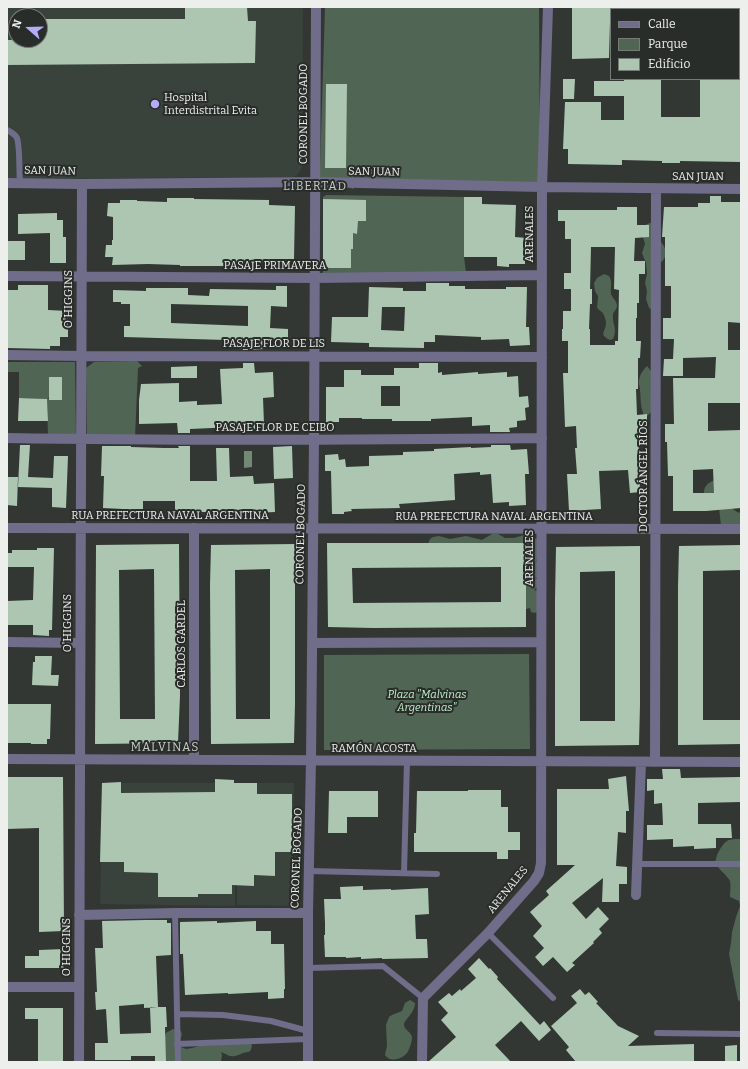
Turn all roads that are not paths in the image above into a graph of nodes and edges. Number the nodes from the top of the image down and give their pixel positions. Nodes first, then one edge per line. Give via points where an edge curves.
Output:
1 (316, 7) edge
2 (548, 7) edge
3 (7, 130) edge
4 (7, 182) edge
5 (316, 182) junction
6 (20, 183) junction
7 (82, 184) junction
8 (542, 188) junction
9 (656, 189) junction
10 (741, 189) edge
11 (542, 275) junction
12 (7, 276) edge
13 (82, 277) junction
14 (315, 278) junction
15 (7, 355) edge
16 (81, 356) junction
17 (314, 356) junction
18 (542, 357) junction
19 (7, 438) edge
20 (542, 438) junction
21 (81, 439) junction
22 (314, 440) junction
23 (7, 528) edge
24 (81, 528) junction
25 (194, 528) junction
26 (313, 528) junction
27 (542, 529) junction
28 (656, 529) junction
29 (741, 529) edge
30 (7, 642) edge
31 (312, 642) junction
32 (541, 642) junction
33 (80, 643) junction
34 (7, 759) edge
35 (80, 760) junction
36 (194, 760) junction
37 (311, 760) junction
38 (408, 761) junction
39 (541, 762) junction
40 (641, 762) junction
41 (655, 762) junction
42 (741, 762) edge
43 (637, 864) junction
44 (741, 864) edge
45 (310, 871) junction
46 (404, 873) junction
47 (437, 874) dead end
48 (636, 895) dead end
49 (175, 913) junction
50 (308, 913) junction
51 (79, 915) junction
52 (488, 933) junction
53 (308, 968) junction
54 (7, 987) edge
55 (79, 987) junction
56 (423, 998) junction
57 (553, 998) dead end
58 (177, 1014) junction
59 (657, 1032) dead end
60 (741, 1034) edge
61 (308, 1035) junction
62 (177, 1044) junction
63 (79, 1062) edge
64 (178, 1062) edge
65 (308, 1062) edge
66 (422, 1062) edge

1 - 5 street, CORONEL BOGADO
2 - 8 street, ARENALES
3 - 6 lane via 16,137
4 - 6 street, SAN JUAN
5 - 7 street, SAN JUAN
5 - 8 street, SAN JUAN
5 - 14 street, CORONEL BOGADO
6 - 7 street, SAN JUAN
7 - 13 street, O'HIGGINS
8 - 9 street, SAN JUAN
8 - 11 street, ARENALES
9 - 10 street, SAN JUAN
9 - 28 street, DOCTOR ÁNGEL RÍOS
11 - 14 street, PASAJE PRIMAVERA
11 - 18 street, ARENALES
12 - 13 street, PASAJE PRIMAVERA
13 - 14 street, PASAJE PRIMAVERA
13 - 16 street, O'HIGGINS
14 - 17 street, CORONEL BOGADO
15 - 16 street, PASAJE FLOR DE LIS
16 - 17 street, PASAJE FLOR DE LIS
16 - 21 street, O'HIGGINS
17 - 18 street, PASAJE FLOR DE LIS
17 - 22 street, CORONEL BOGADO
18 - 20 street, ARENALES
19 - 21 street, PASAJE FLOR DE CEIBO
20 - 22 street, PASAJE FLOR DE CEIBO
20 - 27 street, ARENALES
21 - 22 street, PASAJE FLOR DE CEIBO
21 - 24 street, O'HIGGINS
22 - 26 street, CORONEL BOGADO
23 - 24 street, RUA PREFECTURA NAVAL ARGENTINA
24 - 25 street, RUA PREFECTURA NAVAL ARGENTINA
24 - 33 street, O'HIGGINS
25 - 26 street, RUA PREFECTURA NAVAL ARGENTINA
25 - 36 street, CARLOS GARDEL
26 - 27 street, RUA PREFECTURA NAVAL ARGENTINA
26 - 31 street, CORONEL BOGADO
27 - 28 street, RUA PREFECTURA NAVAL ARGENTINA
27 - 32 street, ARENALES
28 - 29 street, RUA PREFECTURA NAVAL ARGENTINA
28 - 41 street, DOCTOR ÁNGEL RÍOS
30 - 33 street
31 - 32 street
31 - 37 street, CORONEL BOGADO
32 - 39 street, ARENALES
33 - 35 street, O'HIGGINS
34 - 35 street, RAMÓN ACOSTA
35 - 36 street, RAMÓN ACOSTA
35 - 51 street, O'HIGGINS
36 - 37 street, RAMÓN ACOSTA
37 - 38 street, RAMÓN ACOSTA
37 - 45 street, CORONEL BOGADO
38 - 39 street, RAMÓN ACOSTA
38 - 46 lane
39 - 40 street, RAMÓN ACOSTA
39 - 52 street, ARENALES via 539,873
40 - 41 street, RAMÓN ACOSTA
40 - 43 street
41 - 42 street, RAMÓN ACOSTA
43 - 44 lane
43 - 48 street
45 - 46 lane
45 - 50 street, CORONEL BOGADO
46 - 47 lane
49 - 50 street
49 - 51 street
49 - 58 lane
50 - 53 street, CORONEL BOGADO
51 - 55 street, O'HIGGINS
52 - 56 street, ARENALES
52 - 57 lane
53 - 56 lane via 383,966
53 - 61 street, CORONEL BOGADO
54 - 55 street
55 - 63 street, O'HIGGINS
56 - 66 street
58 - 61 lane via 223,1015 271,1021
58 - 62 lane
59 - 60 lane
61 - 62 lane
61 - 65 street, CORONEL BOGADO
62 - 64 lane

